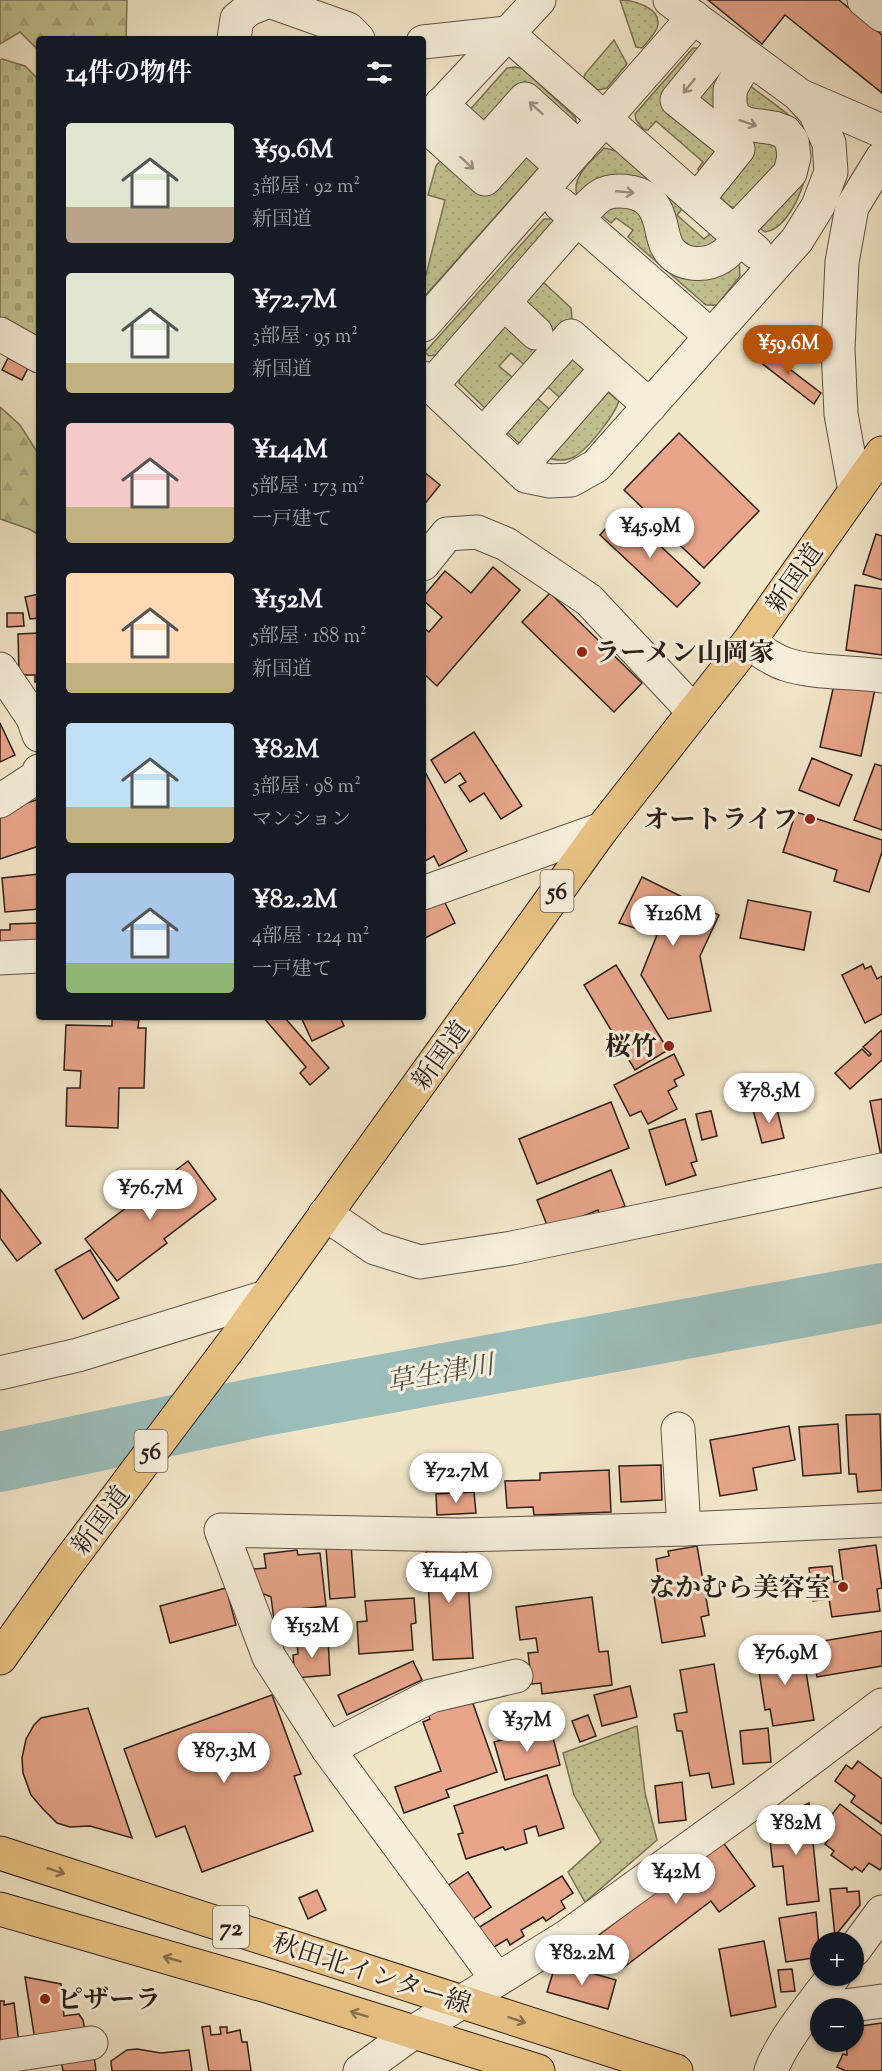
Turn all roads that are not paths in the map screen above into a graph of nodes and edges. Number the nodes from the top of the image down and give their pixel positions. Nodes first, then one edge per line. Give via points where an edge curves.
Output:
1 (539, 0) edge
2 (864, 0) edge
3 (682, 9) edge
4 (882, 15) edge
5 (507, 33) junction
6 (234, 36) edge
7 (355, 36) edge
8 (426, 42) edge
9 (738, 50) junction
10 (798, 94) junction
11 (604, 119) junction
12 (428, 124) edge
13 (882, 131) edge
14 (882, 158) edge
15 (561, 168) junction
16 (697, 200) junction
17 (577, 219) junction
18 (737, 235) junction
19 (774, 267) junction
20 (504, 303) junction
21 (426, 322) edge
22 (536, 333) dead end
23 (0, 334) edge
24 (711, 336) junction
25 (36, 354) edge
26 (607, 368) junction
27 (427, 382) edge
28 (538, 389) junction
29 (650, 406) junction
30 (483, 435) junction
31 (882, 453) edge
32 (519, 469) junction
33 (855, 491) junction
34 (426, 560) edge
35 (748, 643) junction
36 (0, 669) edge
37 (882, 676) edge
38 (694, 712) junction
39 (36, 726) edge
40 (36, 777) edge
41 (0, 801) edge
42 (602, 829) junction
43 (426, 892) edge
44 (36, 956) edge
45 (0, 958) edge
46 (882, 1170) edge
47 (325, 1214) junction
48 (266, 1297) junction
49 (0, 1373) edge
50 (678, 1429) dead end
51 (882, 1520) edge
52 (684, 1529) junction
53 (0, 1658) edge
54 (516, 1676) dead end
55 (882, 1705) edge
56 (328, 1749) junction
57 (0, 1853) edge
58 (0, 1909) edge
59 (882, 1912) edge
60 (864, 1936) edge
61 (497, 1979) junction
62 (882, 2001) edge
63 (461, 2002) junction
64 (864, 2004) edge
65 (810, 2020) edge
66 (415, 2031) junction
67 (91, 2043) dead end
68 (0, 2057) edge
69 (360, 2071) edge
70 (538, 2071) edge
71 (676, 2071) edge
72 (771, 2071) edge

1 - 5 street
2 - 4 street
3 - 9 street
3 - 11 street
5 - 8 street
5 - 11 street
5 - 12 street
6 - 7 street via 237,18 269,1 348,29
9 - 10 street
9 -> 16 street via 677,100 738,149
9 -> 18 street via 737,77 730,90 735,118 785,132 792,141 794,157 790,173
10 - 13 street
10 - 19 street via 815,112 829,143 831,172 818,206
11 - 15 street
11 - 16 street
12 - 15 street via 484,144 525,99
14 - 33 street via 852,207 842,262 838,349 841,414
15 - 17 street
15 - 21 street
16 - 18 street
17 -> 18 street via 601,195 617,191 634,193 648,200 658,215 670,251 694,264 722,257
17 - 20 street
17 - 24 street
18 - 19 street
19 - 24 street
20 - 22 street
20 - 27 street
23 - 25 street
24 - 29 street
26 - 28 street
26 - 28 street via 571,336
26 - 29 street
27 - 30 street
28 - 30 street
28 - 32 street
29 - 32 street via 596,466 571,480 526,476
30 - 32 street
31 - 33 main road, 新国道 / 56
33 - 35 main road, 新国道 / 56
34 - 38 street via 447,534 477,532 506,544 589,600
35 - 37 street via 783,664
35 - 38 main road, 新国道 / 56
36 - 39 street
38 - 42 main road, 新国道 / 56
40 - 41 street
42 - 43 street
42 - 47 main road, 新国道 / 56
44 - 45 street
46 - 47 street via 512,1248 420,1262 375,1248
47 - 48 main road, 新国道 / 56
48 - 49 street via 78,1355
48 - 53 main road, 新国道 / 56
50 - 52 street
51 - 52 street
52 - 56 street via 459,1535 221,1530 269,1657
54 - 56 street via 431,1696
55 - 61 street via 569,1935
56 - 61 street
57 -> 63 main road, 秋田北インター線 / 72
66 -> 58 main road, 秋田北インター線 / 72
59 - 60 street
61 - 63 street
62 - 64 street
63 - 66 street
63 -> 71 main road, 秋田北インター線 / 72
65 - 72 street via 774,2061
66 - 69 street
66 - 70 main road, 秋田北インター線 / 72
67 - 68 street

